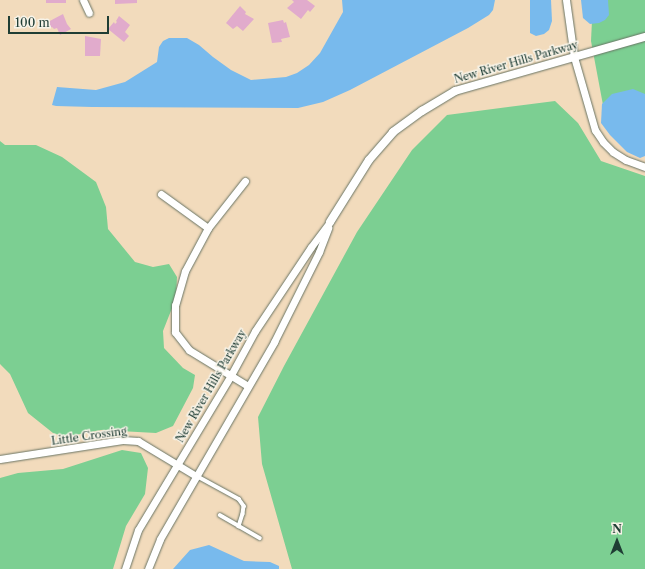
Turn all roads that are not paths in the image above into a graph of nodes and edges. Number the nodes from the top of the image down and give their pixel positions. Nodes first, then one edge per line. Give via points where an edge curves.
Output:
1 (83, 0) edge
2 (566, 0) edge
3 (89, 13) dead end
4 (645, 37) edge
5 (574, 57) junction
6 (645, 167) edge
7 (245, 181) dead end
8 (161, 194) dead end
9 (330, 222) junction
10 (208, 228) junction
11 (231, 375) junction
12 (248, 386) junction
13 (0, 459) edge
14 (178, 464) junction
15 (196, 476) junction
16 (220, 515) dead end
17 (239, 526) junction
18 (260, 538) dead end
19 (125, 569) edge
20 (148, 569) edge

1 - 3 street
2 - 5 street
4 - 5 street, New River Hills Parkway
5 - 6 street via 595,130 613,152
5 - 9 street, New River Hills Parkway via 455,91 422,111 393,132 369,160
7 - 10 street
8 - 10 street
9 - 11 street, New River Hills Parkway via 255,331
9 - 12 street, New River Hills Parkway via 319,252 295,300
10 - 11 street via 185,271 176,305 175,332 189,350
11 - 12 street
11 - 14 street, New River Hills Parkway
12 - 15 street, New River Hills Parkway
13 - 14 street, Little Crossing via 123,440 138,441
14 - 15 street, Little Crossing
14 - 19 street, New River Hills Parkway via 138,530
15 - 17 lane via 239,499 244,506
15 - 20 street, New River Hills Parkway via 160,539
16 - 17 lane
17 - 18 lane

